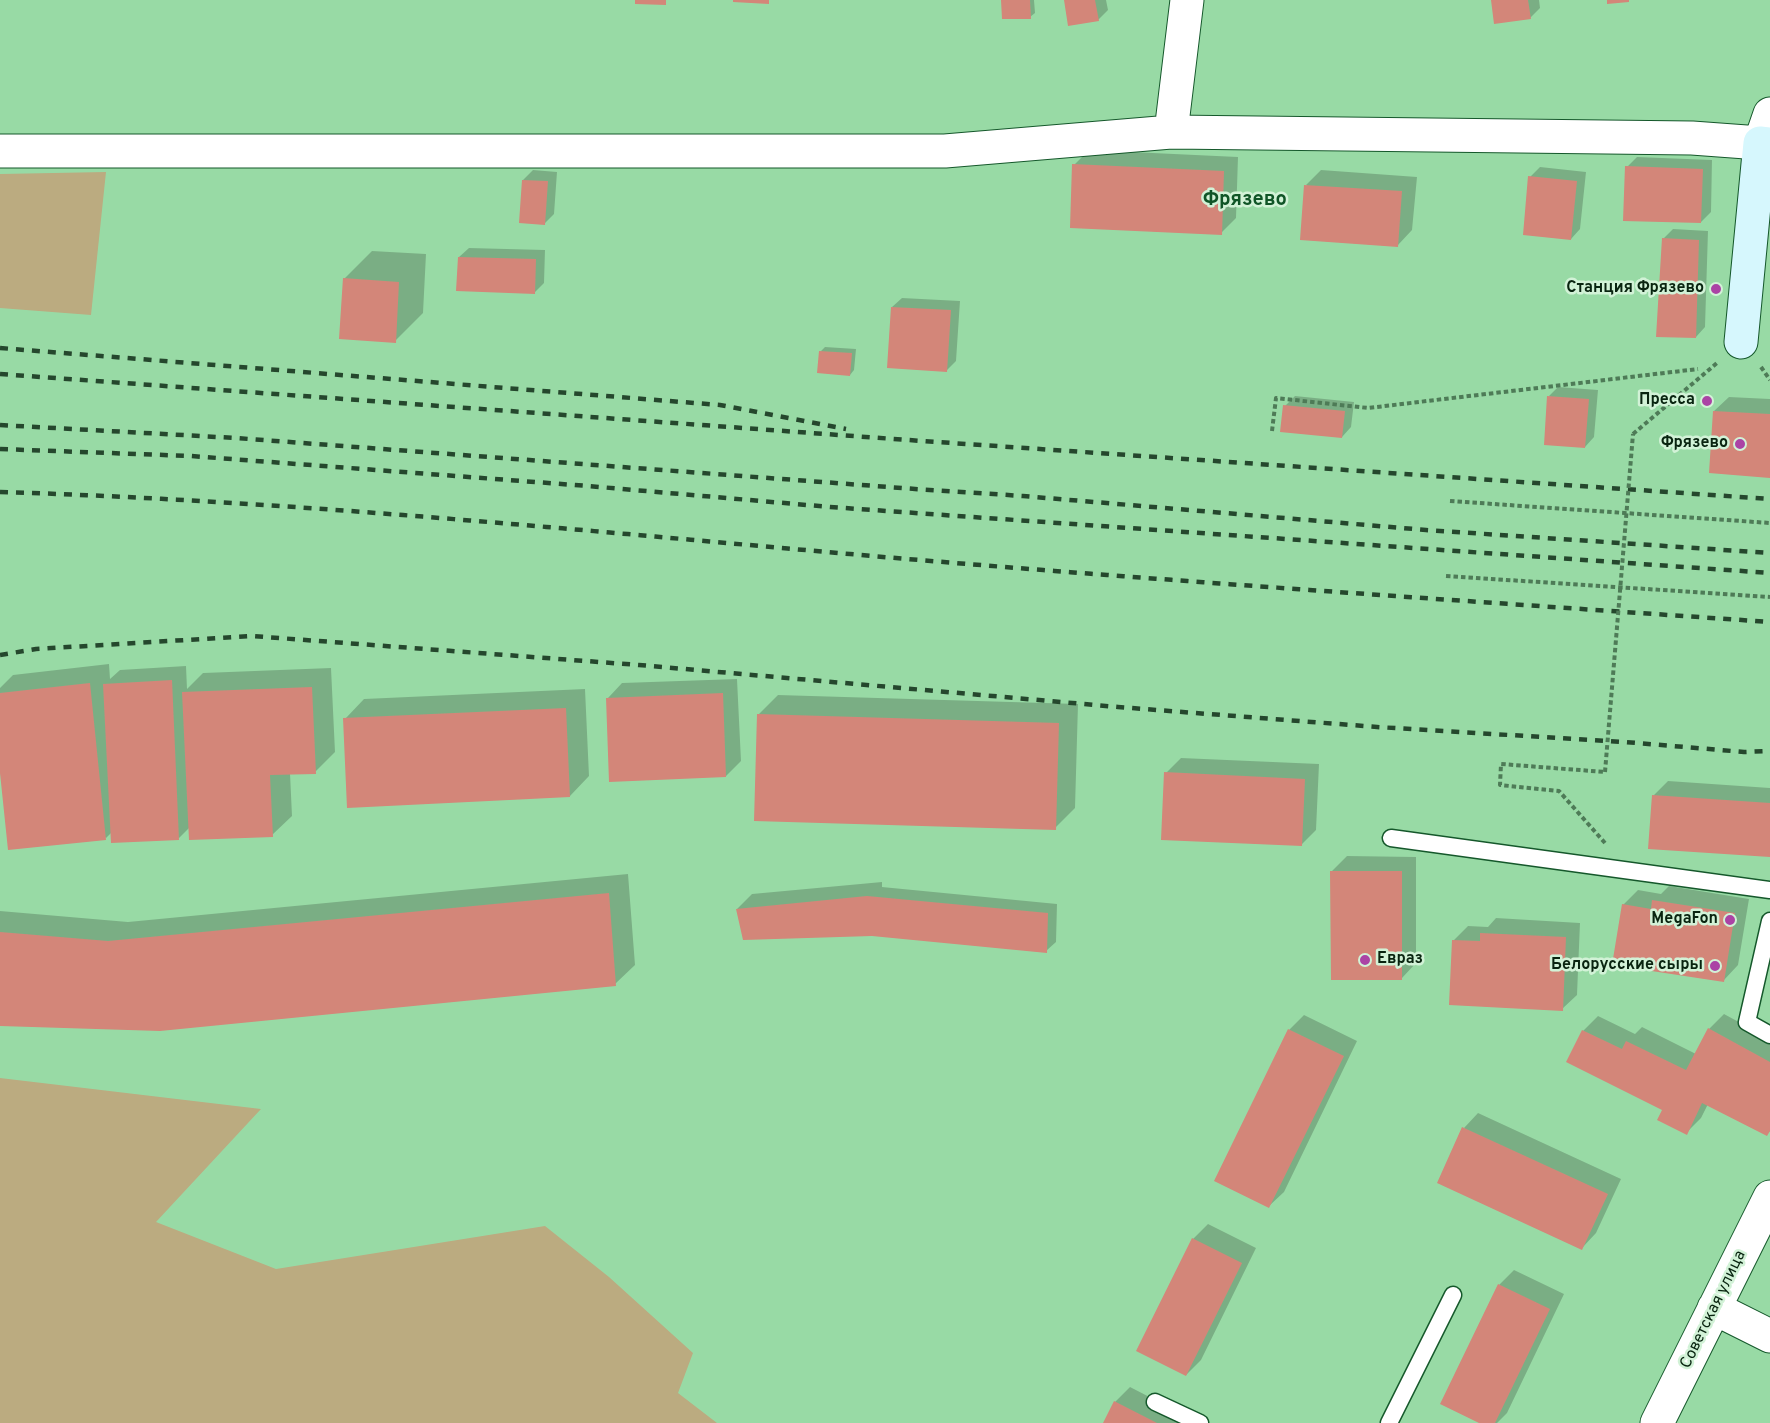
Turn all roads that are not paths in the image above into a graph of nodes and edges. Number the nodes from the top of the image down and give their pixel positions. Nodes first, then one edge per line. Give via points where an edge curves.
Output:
1 (1188, 0) edge
2 (1171, 132) junction
3 (1767, 134) edge
4 (0, 151) edge
5 (1742, 342) road end
6 (1391, 838) dead end
7 (1770, 890) edge
8 (1770, 921) edge
9 (1770, 1035) edge
10 (1770, 1197) edge
11 (1453, 1295) dead end
12 (1714, 1308) junction
13 (1770, 1336) edge
14 (1155, 1402) dead end
15 (1200, 1423) edge
16 (1389, 1423) edge
17 (1657, 1423) edge

1 - 2 street
2 - 3 street via 1692,138
2 - 4 street via 945,151
3 - 5 street
6 - 7 lane
8 - 9 lane via 1747,1022
10 - 12 street, Советская улица
11 - 16 lane
12 - 13 street
12 - 17 street, Советская улица
14 - 15 lane

